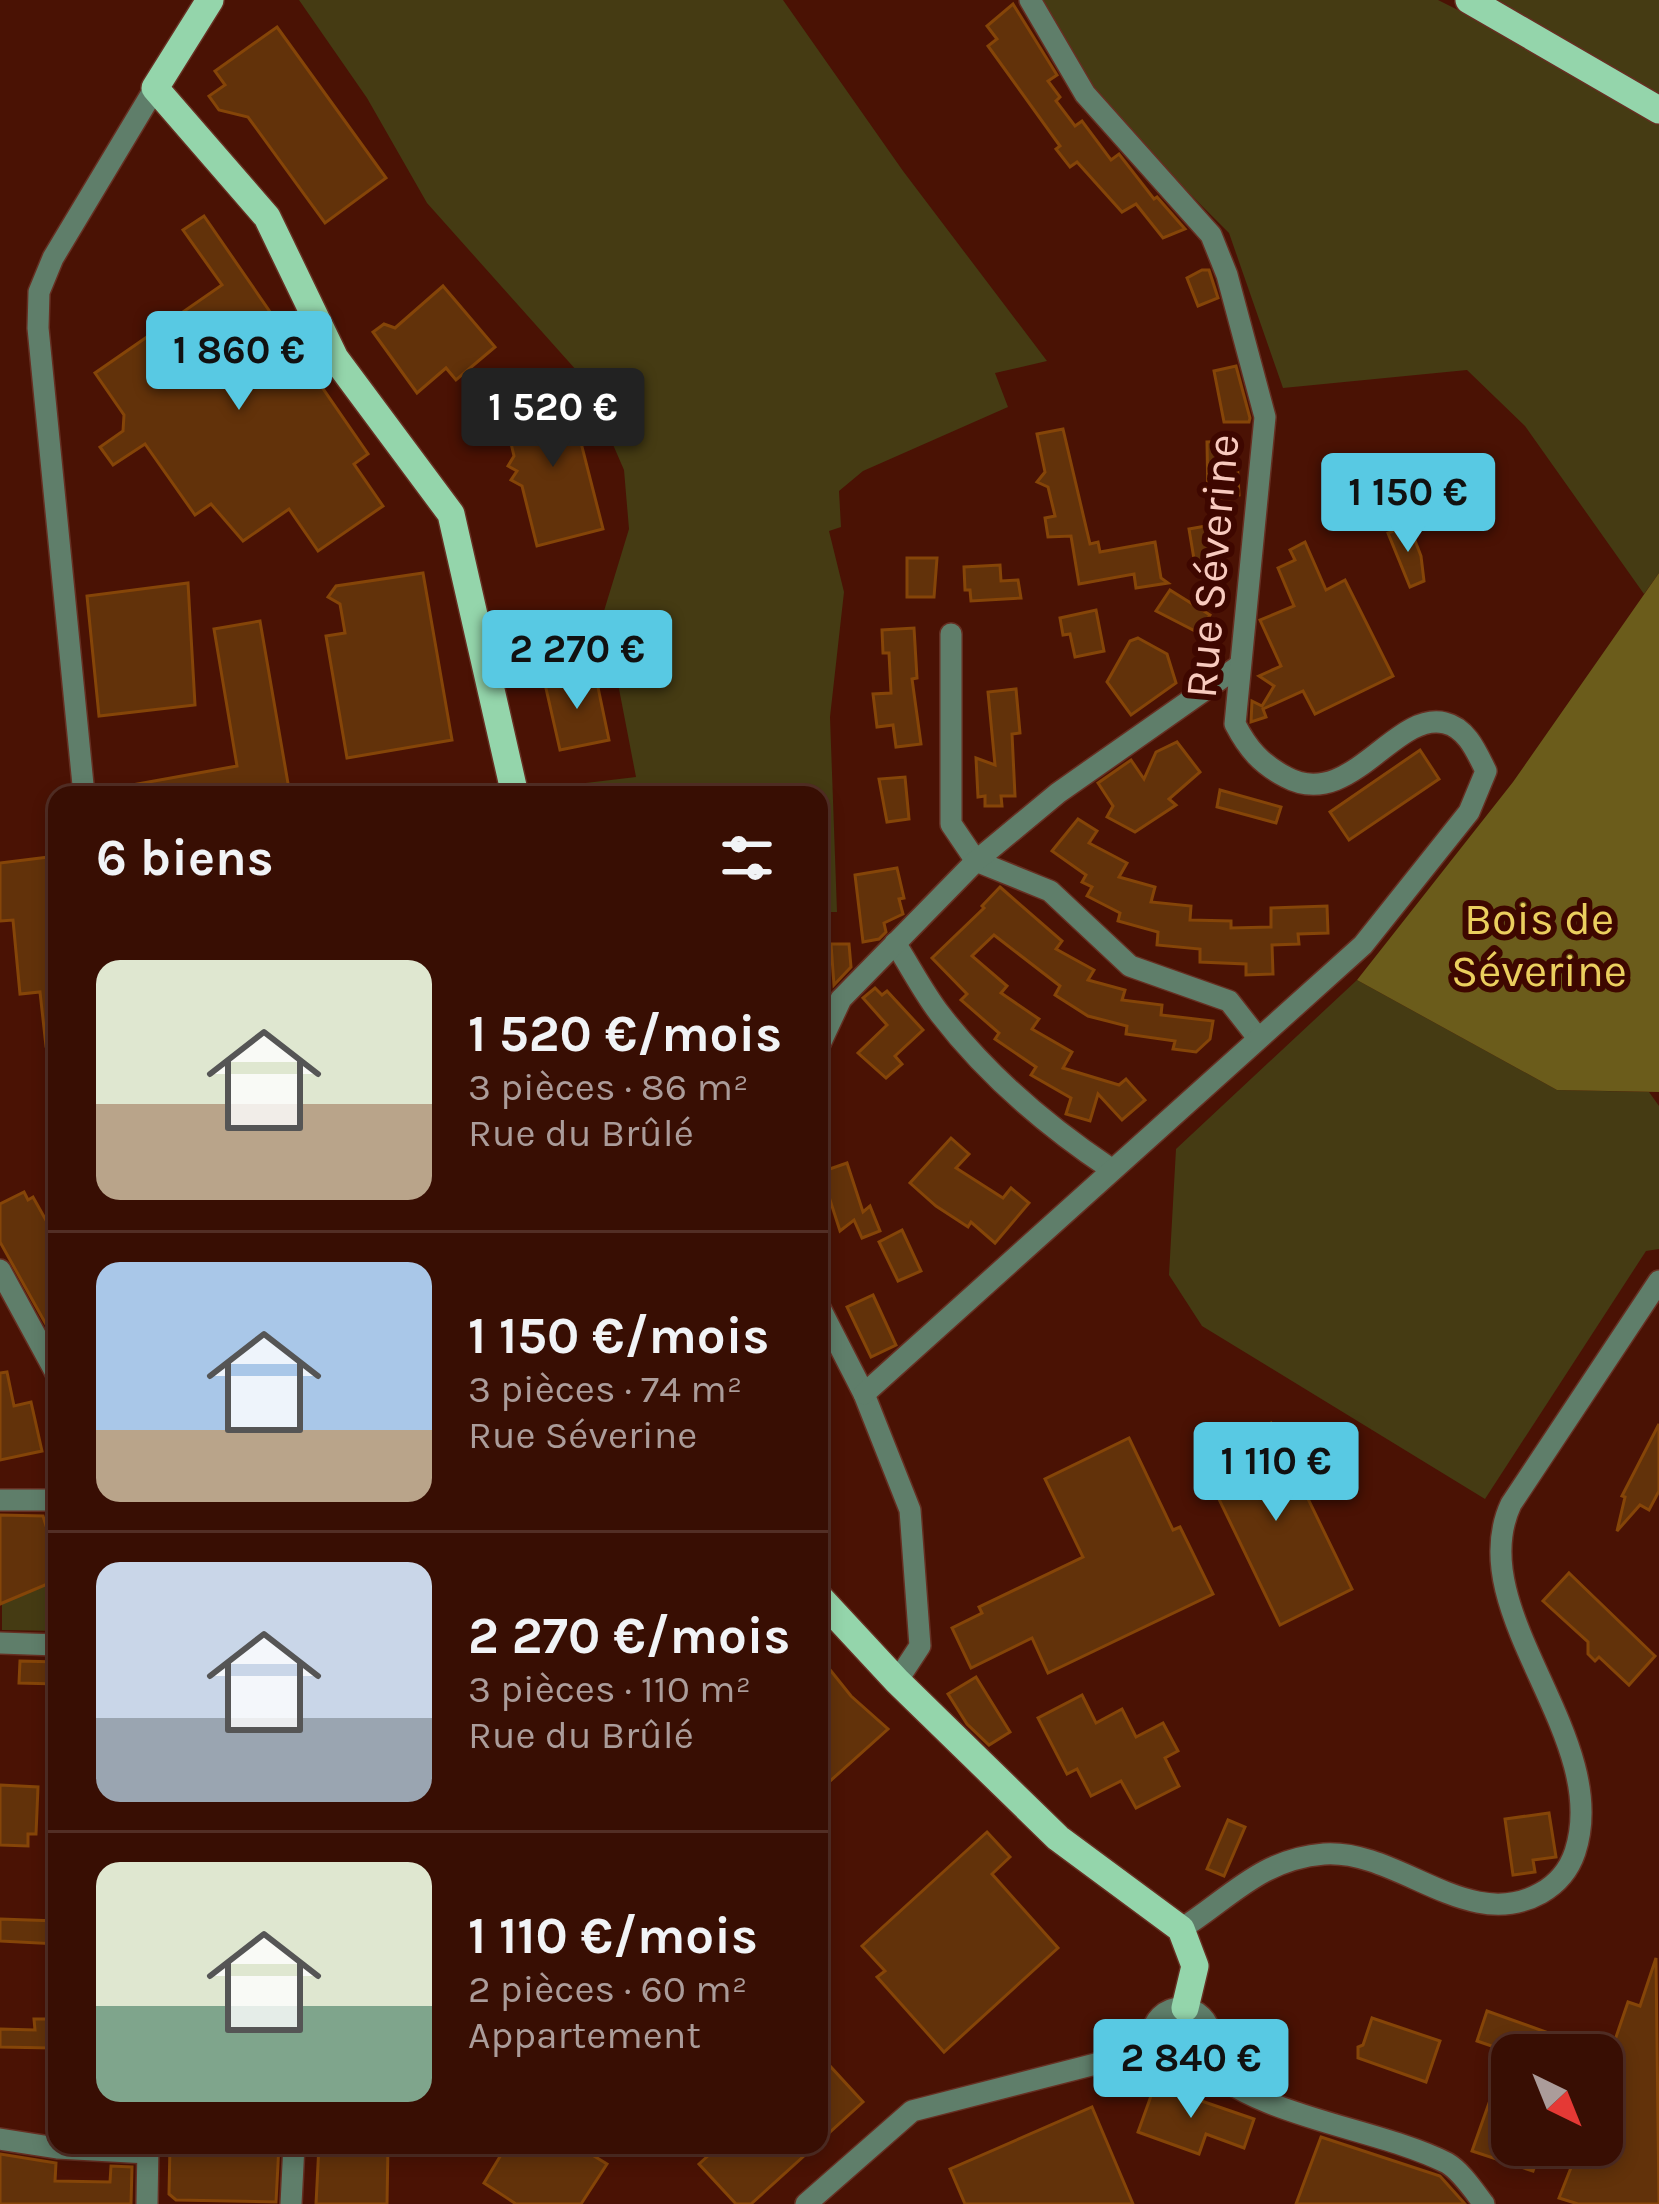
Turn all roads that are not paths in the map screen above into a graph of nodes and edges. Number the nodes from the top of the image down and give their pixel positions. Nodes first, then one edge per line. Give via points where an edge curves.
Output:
1 (210, 0) edge
2 (1030, 0) edge
3 (1469, 0) edge
4 (155, 88) junction
5 (1659, 110) edge
6 (951, 634) dead end
7 (1239, 666) junction
8 (83, 786) edge
9 (513, 786) edge
10 (976, 861) junction
11 (895, 943) junction
12 (828, 1027) edge
13 (1258, 1039) junction
14 (1111, 1169) junction
15 (0, 1270) edge
16 (1659, 1281) edge
17 (828, 1324) edge
18 (48, 1358) edge
19 (864, 1394) junction
20 (0, 1500) edge
21 (48, 1500) edge
22 (828, 1607) edge
23 (0, 1643) edge
24 (48, 1645) edge
25 (897, 1681) junction
26 (1181, 1929) junction
27 (1185, 2008) junction
28 (1154, 2049) junction
29 (1200, 2060) junction
30 (0, 2139) edge
31 (48, 2147) edge
32 (148, 2154) edge
33 (294, 2154) edge
34 (147, 2204) edge
35 (291, 2204) edge
36 (806, 2204) edge
37 (1484, 2204) edge

1 - 4 main road
2 - 7 street, Rue Séverine via 1085,94 1211,236 1227,275 1264,417
3 - 5 main road
4 - 8 street via 39,292
4 - 9 main road via 267,217 334,358 451,514
6 - 10 street via 951,824
7 - 10 street
7 - 13 street, Rue Séverine via 1235,724 1267,767 1296,783 1323,784 1352,772 1428,722 1448,723 1471,741 1486,771 1469,812 1363,945
10 - 11 street
10 - 13 street via 1050,891 1130,966 1229,1001
11 - 12 street via 841,999
11 - 14 street via 940,1013 999,1078 1057,1133
13 - 14 street, Rue Séverine
14 - 19 street, Rue Séverine
15 - 18 street
16 - 26 street via 1511,1504 1498,1545 1504,1586 1578,1793 1581,1825 1564,1874 1534,1897 1496,1905 1368,1859 1318,1854 1239,1883
17 - 19 street
19 - 25 street via 910,1510 920,1646
20 - 21 street
22 - 25 main road
23 - 24 street
25 - 26 main road via 1058,1838
26 - 27 main road via 1195,1966
27 - 28 street via 1155,2023
27 - 29 street via 1202,2017 1210,2034
28 - 29 street via 1174,2066
28 - 36 street via 912,2111
29 - 37 street via 1218,2079 1451,2164
30 - 31 street
32 - 34 street
33 - 35 street

